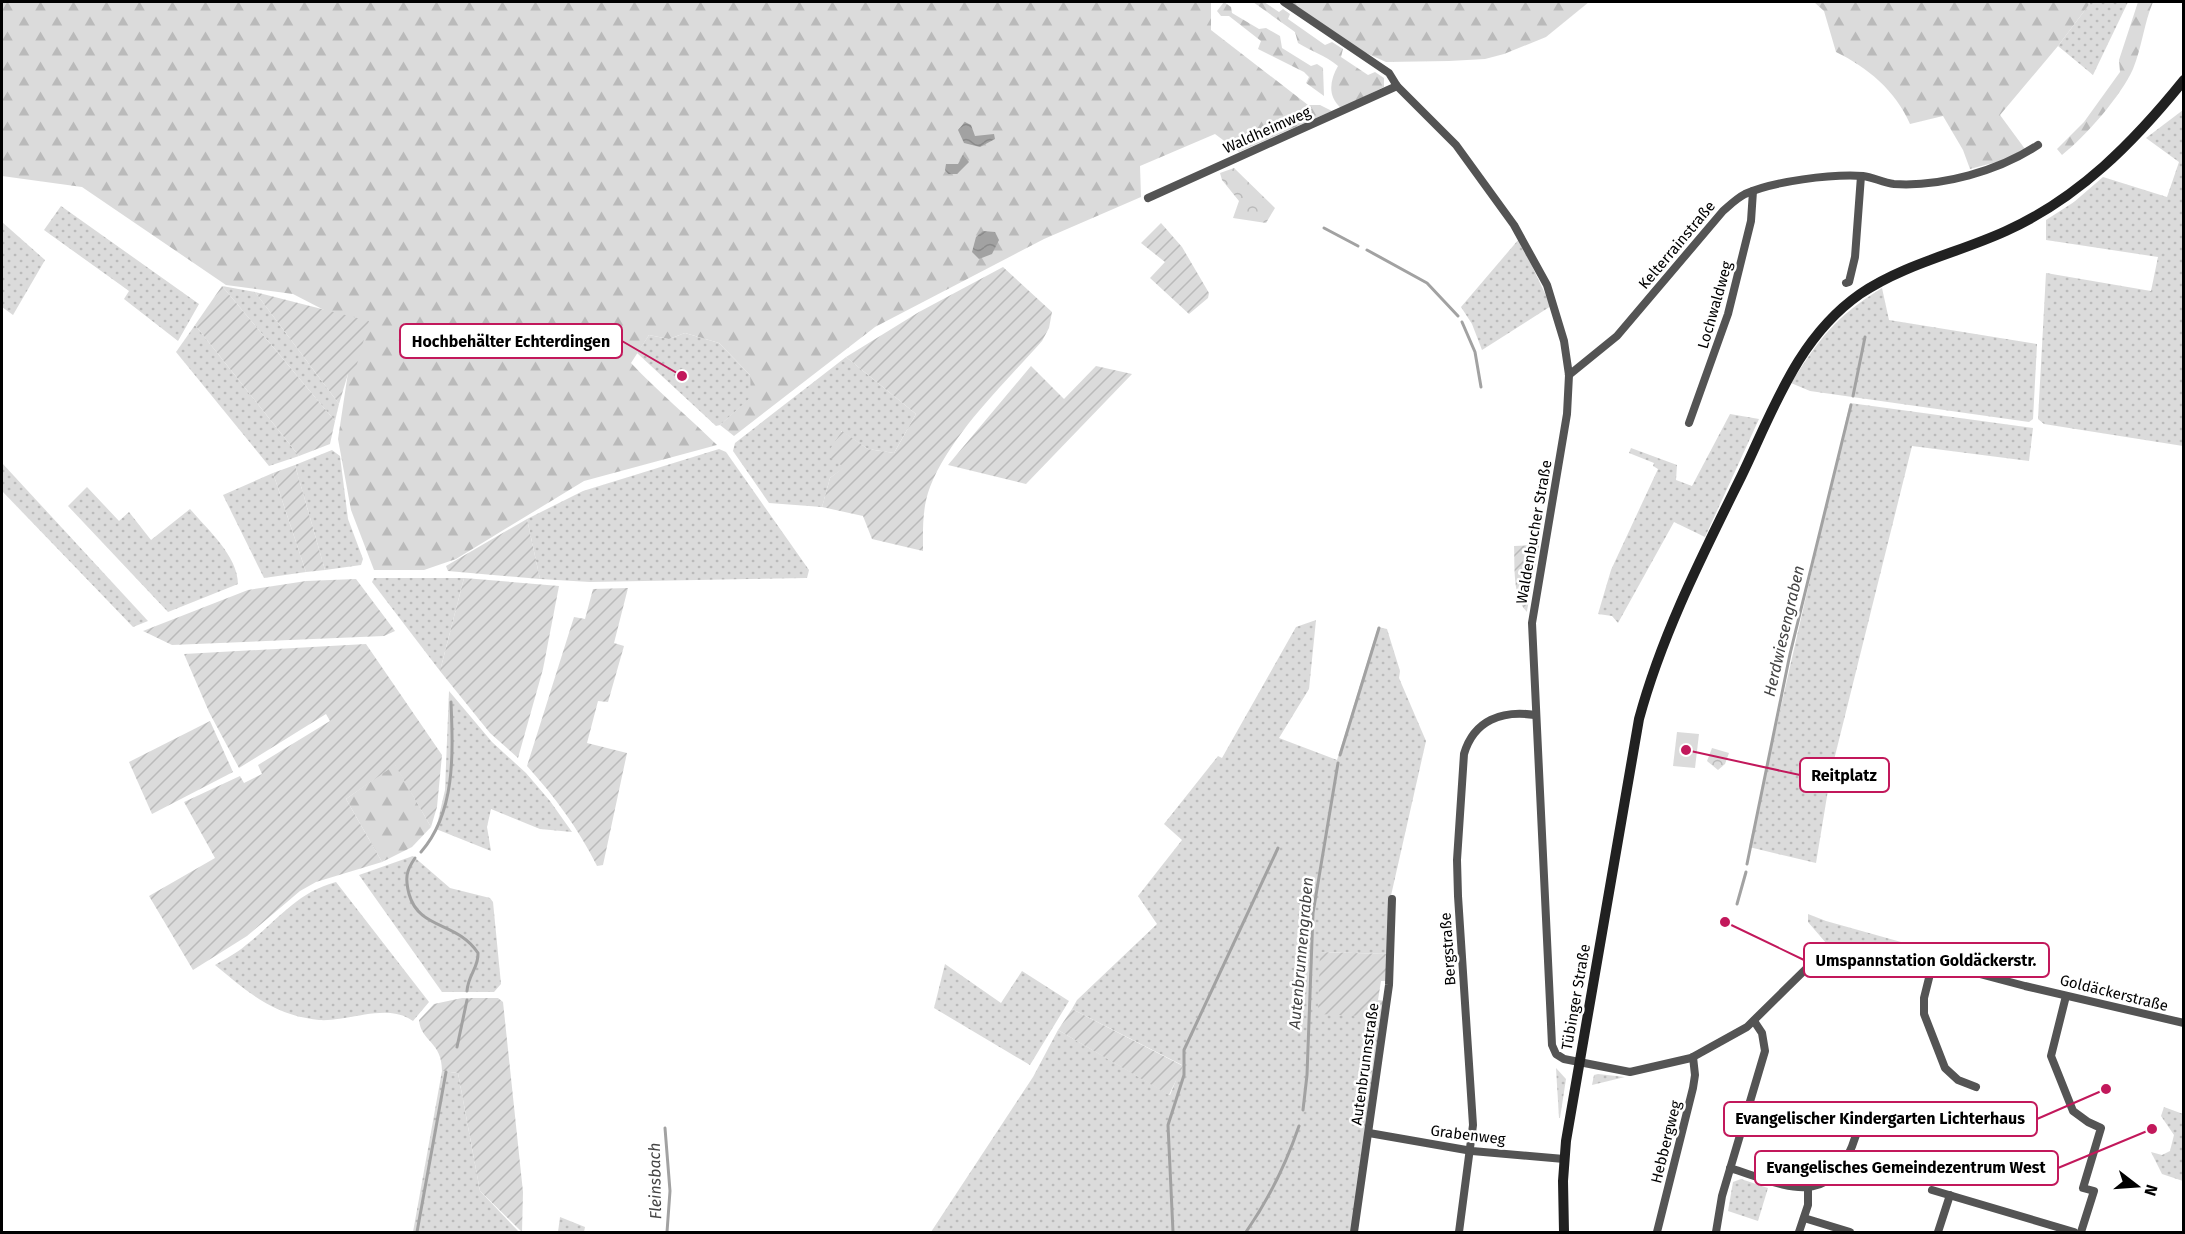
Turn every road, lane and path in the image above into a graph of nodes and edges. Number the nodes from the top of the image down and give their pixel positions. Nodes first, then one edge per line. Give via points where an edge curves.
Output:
1 (1284, 2) edge
2 (2184, 80) edge
3 (1397, 86) junction
4 (2038, 145) dead end
5 (1861, 176) junction
6 (1753, 191) junction
7 (1148, 198) dead end
8 (1846, 283) dead end
9 (1569, 375) junction
10 (1689, 423) dead end
11 (1535, 715) junction
12 (1392, 899) dead end
13 (1933, 962) junction
14 (2066, 996) junction
15 (1754, 1021) junction
16 (2184, 1023) edge
17 (1692, 1057) junction
18 (1580, 1062) junction
19 (1976, 1087) dead end
20 (1369, 1133) junction
21 (1856, 1135) dead end
22 (1472, 1151) junction
23 (1564, 1159) junction
24 (1730, 1168) junction
25 (1808, 1189) junction
26 (1932, 1190) dead end
27 (1950, 1195) junction
28 (1804, 1218) junction
29 (1354, 1233) edge
30 (1459, 1233) edge
31 (1564, 1233) edge
32 (1657, 1233) edge
33 (1716, 1233) edge
34 (1799, 1233) edge
35 (1850, 1233) edge
36 (1938, 1233) edge
37 (2074, 1233) edge
38 (2081, 1233) edge

1 - 3 street, Waldenbucher Straße via 1389,73
2 - 18 main road, Tübinger Straße via 2124,149 2064,198 2005,232 1879,282 1844,306 1820,331 1791,372 1674,616 1645,698 1629,767
3 - 7 street, Waldheimweg
3 - 9 street, Waldenbucher Straße via 1456,145 1514,225 1555,306
4 - 5 street, Kelterrainstraße via 2004,164 1925,183 1893,184
5 - 6 street, Kelterrainstraße via 1816,179
5 - 8 street via 1855,257
6 - 9 street, Kelterrainstraße via 1723,211 1617,336
6 - 10 street, Lochwaldweg via 1751,221 1728,314
9 - 11 street, Waldenbucher Straße via 1567,414 1532,622
11 - 18 street, Waldenbucher Straße via 1552,1045 1560,1057
11 - 22 street, Bergstraße via 1517,712 1484,723 1468,739 1464,754 1458,896
12 - 20 street, Autenbrunnstraße via 1389,985
13 - 14 street, Goldäckerstraße
13 - 15 street, Goldäckerstraße via 1877,948 1829,955 1804,970
13 - 19 street via 1923,998 1924,1014 1945,1068 1958,1080
14 - 16 street, Goldäckerstraße
14 - 38 street via 2051,1056 2073,1111 2101,1128 2083,1188 2094,1191
15 - 17 street, Goldäckerstraße
15 - 24 street via 1762,1033 1765,1051
17 - 18 street, Goldäckerstraße via 1630,1072
17 - 32 street, Hebbergweg via 1693,1088
18 - 23 main road, Tübinger Straße
20 - 22 street, Grabenweg
20 - 29 street, Autenbrunnstraße
21 - 25 street via 1842,1167
22 - 23 street, Grabenweg
22 - 30 street, Bergstraße
23 - 31 main road, Tübinger Straße
24 - 25 street
24 - 33 street
25 - 28 street
26 - 27 street
27 - 36 street
27 - 37 street
28 - 34 street
28 - 35 street

